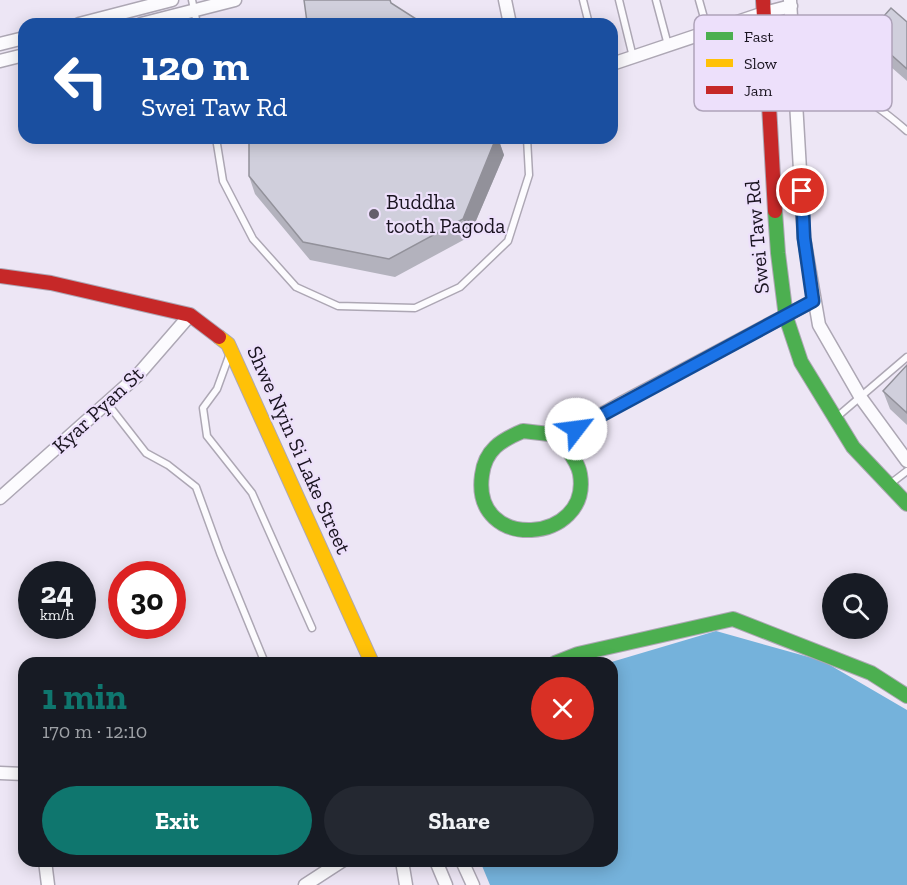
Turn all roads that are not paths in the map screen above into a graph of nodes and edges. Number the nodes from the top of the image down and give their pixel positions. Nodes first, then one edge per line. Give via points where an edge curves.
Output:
1 (172, 0) edge
2 (235, 0) edge
3 (505, 0) edge
4 (583, 0) edge
5 (619, 0) edge
6 (656, 0) edge
7 (699, 0) edge
8 (791, 3) edge
9 (193, 5) edge
10 (764, 7) edge
11 (703, 15) edge
12 (746, 15) edge
13 (102, 18) edge
14 (157, 18) edge
15 (509, 18) edge
16 (588, 18) edge
17 (694, 37) edge
18 (18, 40) edge
19 (0, 44) edge
20 (668, 45) junction
21 (18, 56) edge
22 (633, 57) junction
23 (0, 61) edge
24 (618, 61) edge
25 (769, 111) edge
26 (798, 111) edge
27 (881, 111) edge
28 (907, 131) edge
29 (217, 144) edge
30 (527, 144) edge
31 (0, 276) edge
32 (813, 301) junction
33 (190, 315) junction
34 (786, 317) junction
35 (231, 350) junction
36 (907, 357) edge
37 (861, 398) junction
38 (107, 403) junction
39 (835, 418) junction
40 (560, 438) junction
41 (907, 461) edge
42 (907, 471) edge
43 (889, 485) junction
44 (0, 498) edge
45 (907, 504) edge
46 (312, 628) dead end
47 (263, 657) edge
48 (369, 657) edge
49 (570, 657) edge
50 (907, 696) edge
51 (0, 773) edge
52 (18, 774) edge
53 (46, 867) edge
54 (333, 867) edge
55 (403, 867) edge
56 (438, 867) edge
57 (465, 867) edge
58 (48, 885) edge
59 (305, 885) edge
60 (406, 885) edge
61 (446, 885) edge
62 (473, 885) edge

1 - 13 street
2 - 9 street
3 - 15 street
4 - 16 lane
5 - 22 lane
6 - 20 lane
7 - 11 lane
8 - 10 street
9 - 14 street
10 - 12 street
17 - 20 street
18 - 19 street
20 - 22 street
21 - 23 street
22 - 24 street
25 - 34 street, Swei Taw Rd
26 - 32 street via 804,238
27 - 28 lane
29 - 30 lane via 223,181 253,239 296,287 338,306 415,308 460,287 508,241 529,175
31 - 33 street, Shwe Nyin Si Lake Street via 62,285
32 - 34 street
32 - 37 street via 819,325
33 - 35 street, Shwe Nyin Si Lake Street
33 - 38 street, Kyar Pyan St via 137,376
34 - 39 street, Swei Taw Rd via 801,362
34 - 40 street
35 - 46 lane via 217,389 203,408 207,436 252,493
35 - 48 street, Shwe Nyin Si Lake Street
36 - 37 lane
37 - 39 lane
37 - 41 street
38 - 44 street, Kyar Pyan St
38 - 47 lane via 146,453 196,487
39 - 43 street, Swei Taw Rd via 853,447
40 - 40 street via 523,431 498,442 483,463 480,489 490,514 511,530 538,533 562,522 578,501 580,475
42 - 43 lane
43 - 45 street, Swei Taw Rd
49 - 50 street via 733,619 872,673
51 - 52 street
53 - 58 street
54 - 59 street
55 - 60 street
56 - 61 street
57 - 62 street

